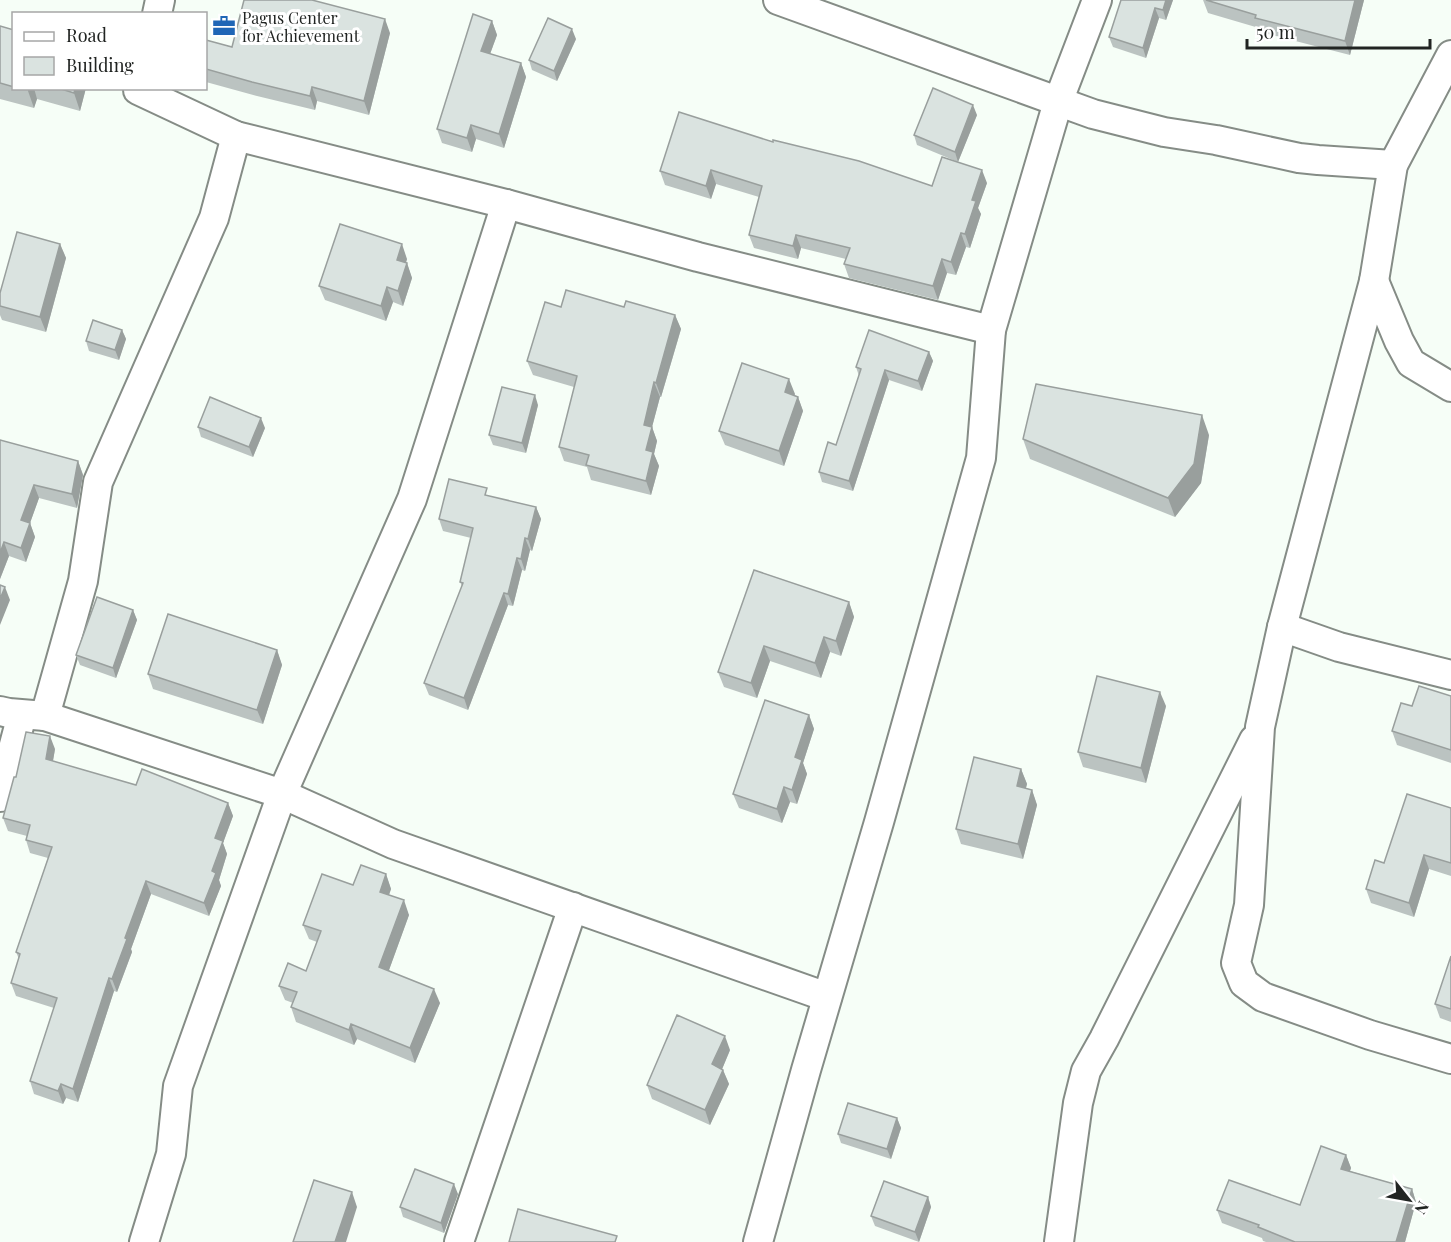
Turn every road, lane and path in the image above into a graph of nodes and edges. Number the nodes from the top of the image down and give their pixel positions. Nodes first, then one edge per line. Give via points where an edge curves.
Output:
1 (778, 0) edge
2 (1097, 0) edge
3 (1451, 55) edge
4 (138, 90) edge
5 (1058, 102) junction
6 (236, 136) junction
7 (1393, 165) junction
8 (506, 204) junction
9 (1374, 281) junction
10 (990, 330) junction
11 (1451, 387) edge
12 (1282, 627) junction
13 (1451, 675) edge
14 (22, 714) edge
15 (1260, 727) junction
16 (282, 794) junction
17 (0, 797) edge
18 (573, 907) junction
19 (828, 997) junction
20 (1451, 1059) edge
21 (144, 1242) edge
22 (459, 1242) edge
23 (758, 1242) edge
24 (1059, 1242) edge

1 - 5 street
2 - 5 street
3 - 7 street
4 - 6 street
5 - 7 street via 1164,132 1299,158
5 - 10 street
6 - 8 street
6 - 14 street via 214,218 98,482 83,581
7 - 9 street
8 - 10 street
8 - 16 street via 412,499
9 - 11 street via 1411,363
9 - 12 street
10 - 19 street via 981,458
12 - 13 street via 1339,647
12 - 15 street
14 - 16 street
14 - 17 street
15 - 20 street via 1249,905 1236,963 1244,983 1263,997
15 - 24 street via 1086,1071
16 - 18 street via 393,844
16 - 21 street via 178,1086 171,1155
18 - 19 street
18 - 22 street
19 - 23 street

